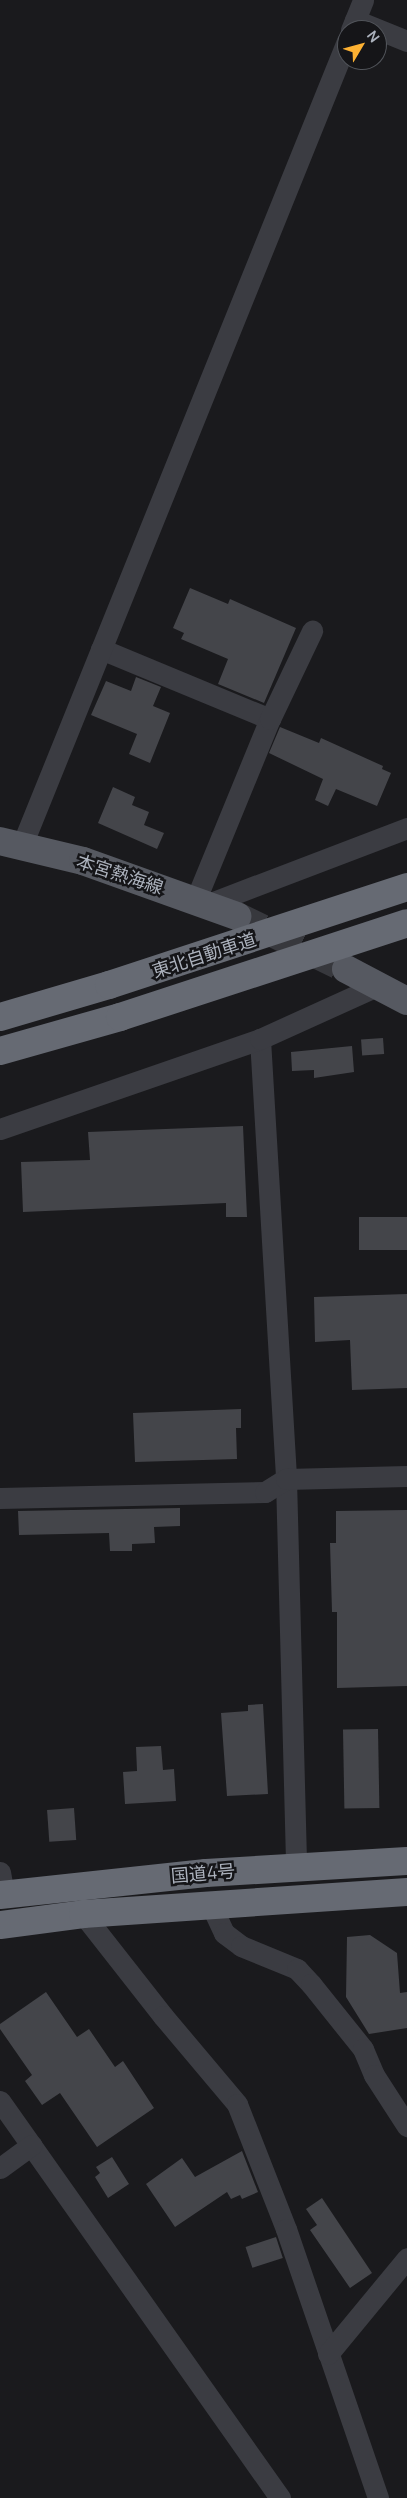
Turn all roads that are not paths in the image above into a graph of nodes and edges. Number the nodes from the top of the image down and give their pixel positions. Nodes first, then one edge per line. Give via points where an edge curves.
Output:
1 (363, 0) edge
2 (355, 20) edge
3 (387, 35) edge
4 (407, 41) edge
5 (337, 66) edge
6 (312, 632) dead end
7 (101, 649) junction
8 (270, 719) junction
9 (407, 828) edge
10 (11, 843) edge
11 (407, 887) edge
12 (202, 902) junction
13 (237, 916) tunnel mouth
14 (407, 923) edge
15 (346, 969) tunnel mouth
16 (378, 986) junction
17 (407, 1001) edge
18 (8, 1014) edge
19 (260, 1039) junction
20 (0, 1053) edge
21 (0, 1129) edge
22 (407, 1476) edge
23 (286, 1479) junction
24 (0, 1498) edge
25 (407, 1861) edge
26 (296, 1867) junction
27 (1, 1887) edge
28 (407, 1892) edge
29 (211, 1905) junction
30 (83, 1914) junction
31 (0, 1925) edge
32 (0, 2101) edge
33 (407, 2126) edge
34 (32, 2145) junction
35 (0, 2168) edge
36 (407, 2258) edge
37 (328, 2354) junction
38 (280, 2498) edge
39 (378, 2498) edge

1 - 2 street
3 - 4 street
5 - 7 street
6 - 8 street
7 - 8 street
7 - 10 street
8 - 12 street
9 - 12 street
10 - 12 main road, 本宮熱海線 via 83,861
11 - 18 highway, 東北自動車道 via 118,982
12 - 13 main road, 本宮熱海線
14 - 20 highway, 東北自動車道
15 - 16 main road
16 - 17 main road
16 - 19 street
19 - 21 street
19 - 23 street
22 - 23 street
23 - 24 street via 265,1492
23 - 26 street
25 - 26 highway, 国道4号
26 - 27 highway, 国道4号 via 98,1883
28 - 29 highway, 国道4号
29 - 30 highway, 国道4号
29 - 33 street via 224,1933 241,1946 297,1969 311,1984 363,2049 374,2075
30 - 31 highway, 国道4号
30 - 37 street via 237,2104 286,2229
32 - 34 street
34 - 35 street
34 - 38 street
36 - 37 street
37 - 39 street

